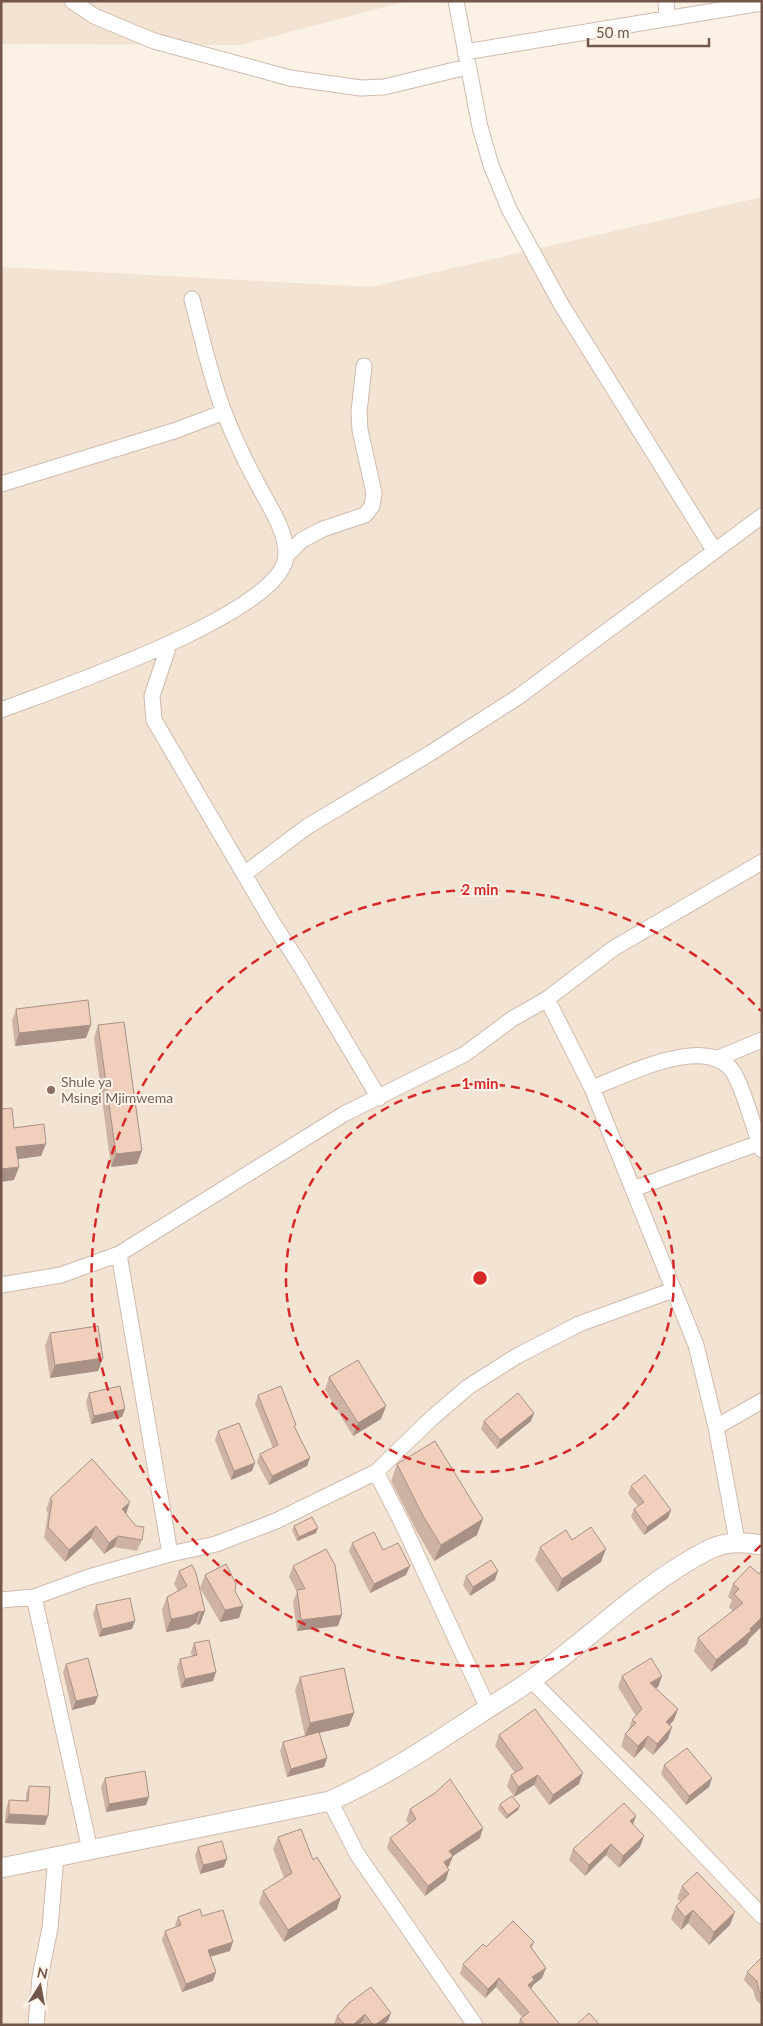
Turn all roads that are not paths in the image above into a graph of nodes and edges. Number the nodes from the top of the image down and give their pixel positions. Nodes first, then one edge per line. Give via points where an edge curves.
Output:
1 (72, 1) edge
2 (456, 1) edge
3 (666, 1) edge
4 (762, 4) edge
5 (667, 18) junction
6 (465, 52) junction
7 (467, 67) junction
8 (192, 299) dead end
9 (364, 366) dead end
10 (224, 412) junction
11 (1, 484) edge
12 (762, 516) edge
13 (714, 550) junction
14 (287, 556) junction
15 (169, 645) junction
16 (1, 710) edge
17 (762, 862) edge
18 (244, 874) junction
19 (547, 999) junction
20 (762, 1040) edge
21 (718, 1058) junction
22 (592, 1088) junction
23 (379, 1098) junction
24 (760, 1146) edge
25 (633, 1189) junction
26 (120, 1254) junction
27 (1, 1285) edge
28 (673, 1290) junction
29 (762, 1401) edge
30 (716, 1427) junction
31 (376, 1472) junction
32 (737, 1541) junction
33 (762, 1545) edge
34 (170, 1554) junction
35 (34, 1597) junction
36 (1, 1600) edge
37 (531, 1680) junction
38 (488, 1708) junction
39 (330, 1802) junction
40 (90, 1850) junction
41 (56, 1856) junction
42 (1, 1868) edge
43 (762, 1916) edge
44 (36, 2025) edge
45 (474, 2025) edge

1 - 7 street via 94,16 154,41 290,78 361,88 384,87
2 - 6 street
3 - 5 street
4 - 5 street
5 - 6 street
6 - 7 street
7 - 13 street via 491,164 509,209 561,304
8 - 10 street
9 - 14 street via 360,430 374,493 372,506 365,515 302,540
10 - 11 street via 177,430
10 - 14 street via 276,521
12 - 13 street
13 - 18 street via 518,697 308,826
14 - 15 street via 277,578 258,593
15 - 16 street via 114,669
15 - 18 street via 152,696 154,720
17 - 19 street via 614,948
18 - 23 street
19 - 22 street
19 - 23 street via 512,1019 465,1054
20 - 21 street
21 - 22 street via 700,1055 680,1057
21 - 24 street via 736,1075
22 - 25 street
23 - 26 street via 344,1114
24 - 25 street
25 - 28 street
26 - 27 street via 61,1275
26 - 34 street
28 - 30 street via 696,1345
28 - 31 street via 578,1324 517,1356 468,1387
29 - 30 street
30 - 32 street
31 - 34 street via 276,1521 216,1544
31 - 38 street
32 - 33 street
32 - 37 street via 711,1549 659,1581
34 - 35 street
35 - 36 street
35 - 40 street
37 - 38 street
37 - 43 street
38 - 39 street via 398,1768
39 - 40 street
39 - 45 street via 357,1854
40 - 41 street
41 - 42 street
41 - 44 street via 50,1928 40,1977

